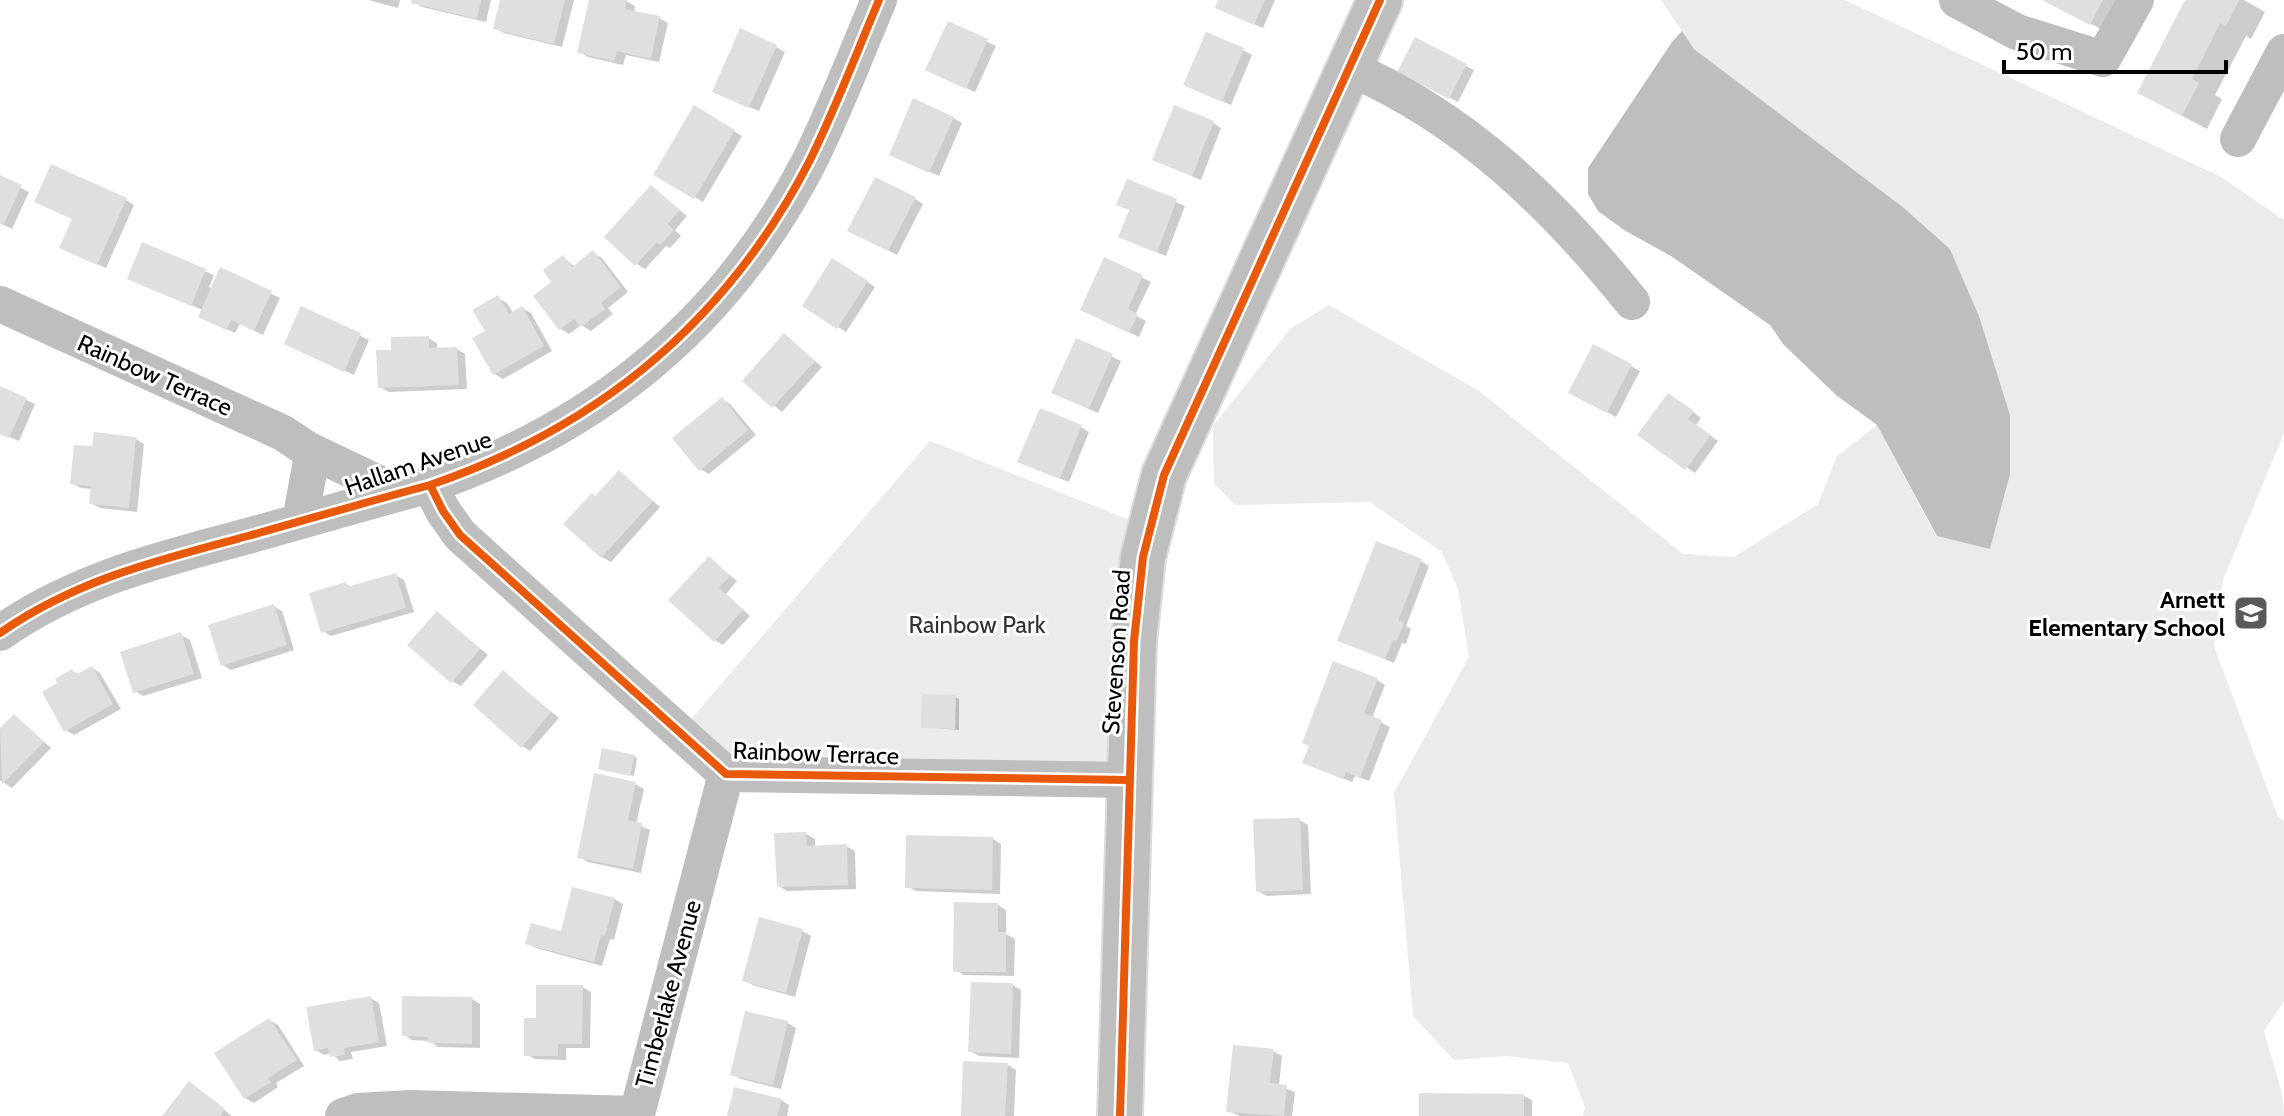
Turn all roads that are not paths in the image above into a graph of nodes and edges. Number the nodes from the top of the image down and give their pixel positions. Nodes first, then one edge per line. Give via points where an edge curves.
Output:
1 (879, 0) edge
2 (1380, 0) edge
3 (1957, 0) edge
4 (2136, 0) edge
5 (2284, 52) edge
6 (1349, 68) junction
7 (2238, 139) dead end
8 (1632, 302) dead end
9 (0, 304) edge
10 (307, 449) junction
11 (415, 489) junction
12 (300, 521) junction
13 (0, 633) edge
14 (726, 774) junction
15 (1128, 780) junction
16 (343, 1116) edge
17 (1120, 1116) edge

1 - 11 street, Hallam Avenue via 809,162 728,288 662,354 584,413 470,471
2 - 6 main road, Stevenson Road
3 - 4 street via 2017,32 2103,59
5 - 7 street
6 - 8 street via 1466,134 1528,187
6 - 15 main road, Stevenson Road via 1164,475 1143,557
9 - 10 street, Rainbow Terrace via 283,433
10 - 11 street, Rainbow Terrace
10 - 12 street via 311,461
11 - 12 street, Hallam Avenue
11 - 14 street, Rainbow Terrace
12 - 13 street, Hallam Avenue via 144,564 72,590
14 - 15 street, Rainbow Terrace
14 - 16 street, Timberlake Avenue via 637,1114 410,1108
15 - 17 main road, Stevenson Road

